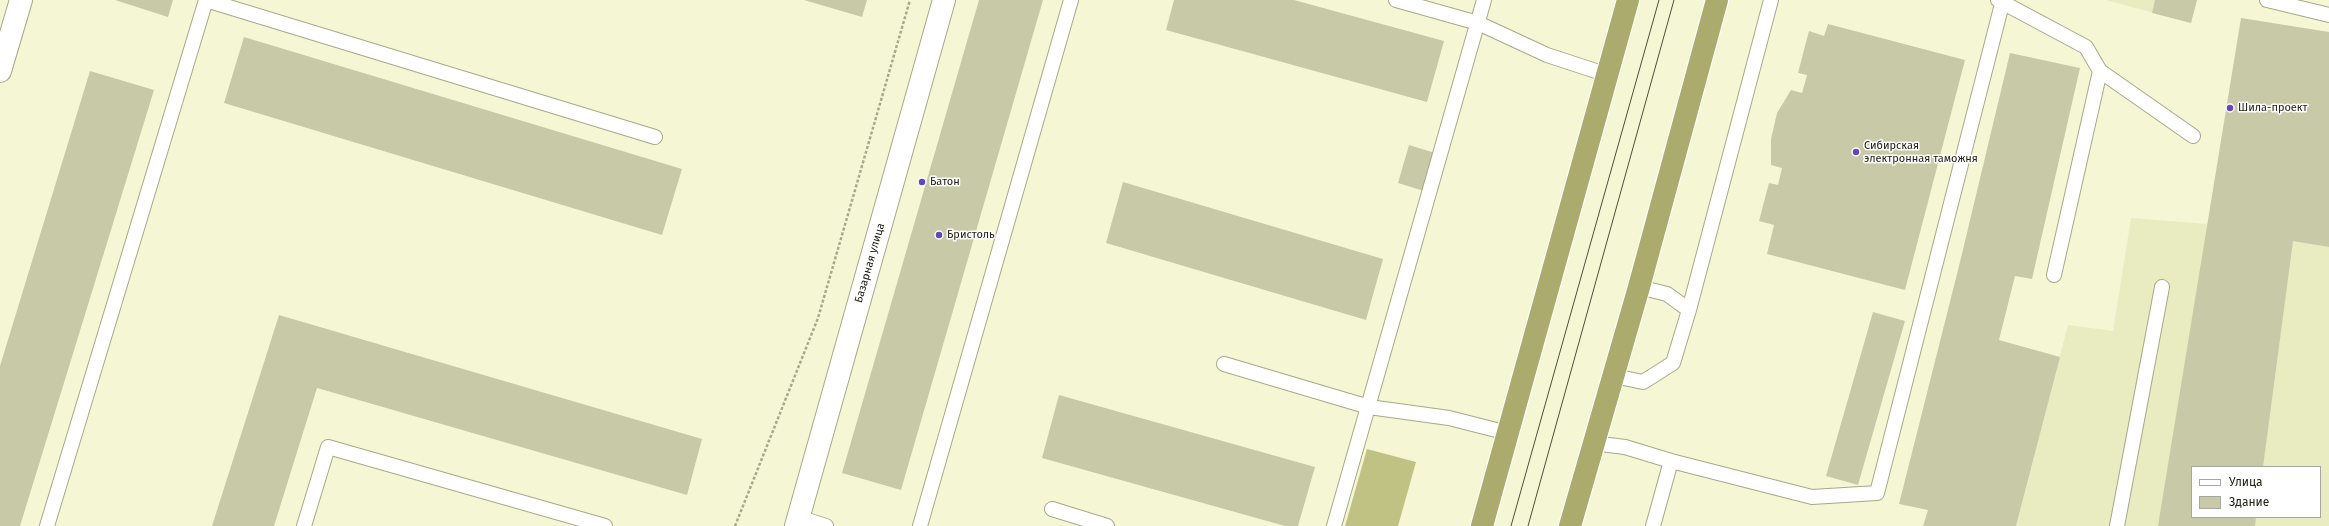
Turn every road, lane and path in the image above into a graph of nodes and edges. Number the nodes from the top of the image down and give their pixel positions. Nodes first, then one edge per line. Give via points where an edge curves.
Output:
1 (21, 0) edge
2 (206, 0) edge
3 (910, 0) edge
4 (944, 0) edge
5 (1071, 0) edge
6 (1396, 0) edge
7 (1484, 0) edge
8 (1628, 0) edge
9 (1716, 0) edge
10 (1771, 0) edge
11 (2267, 0) edge
12 (2002, 1) edge
13 (2329, 15) edge
14 (1478, 23) junction
15 (0, 71) edge
16 (2100, 71) junction
17 (1608, 75) junction
18 (2193, 136) dead end
19 (654, 137) dead end
20 (2054, 275) dead end
21 (1639, 287) junction
22 (2162, 287) dead end
23 (1689, 310) junction
24 (1224, 364) dead end
25 (1614, 376) junction
26 (1368, 407) junction
27 (1508, 433) junction
28 (1593, 443) junction
29 (1671, 462) junction
30 (1052, 509) dead end
31 (797, 522) edge
32 (48, 526) edge
33 (304, 526) edge
34 (605, 526) edge
35 (735, 526) edge
36 (826, 526) edge
37 (920, 526) edge
38 (1107, 526) edge
39 (1334, 526) edge
40 (1482, 526) edge
41 (1570, 526) edge
42 (1653, 526) edge
43 (2118, 526) edge

1 - 15 street
2 - 19 lane
2 - 32 lane
3 - 35 path via 818,318
4 - 31 street, Базарная улица
5 - 37 lane
6 - 14 lane
7 - 14 lane
8 - 17 highway
9 - 21 highway
10 - 23 lane
11 - 13 lane
12 - 16 lane via 2086,48
12 - 29 lane via 1877,493 1812,497
14 - 17 lane via 1547,55
14 - 26 lane
16 - 18 lane
16 - 20 lane
17 - 27 highway
21 - 23 lane via 1667,294
21 - 25 highway
22 - 43 lane
23 - 25 lane via 1673,363 1643,382
24 - 26 lane
25 - 28 highway
26 - 27 lane via 1448,418
26 - 39 lane
27 - 40 highway
28 - 29 lane via 1625,447
28 - 41 highway
29 - 42 lane
30 - 38 lane
31 - 36 lane
33 - 34 lane via 328,447

